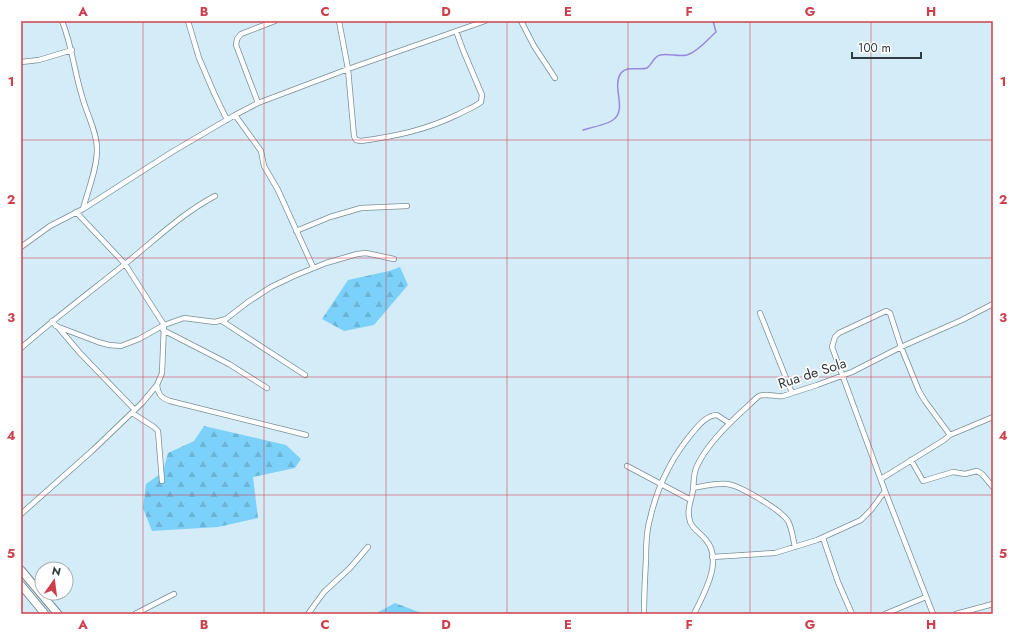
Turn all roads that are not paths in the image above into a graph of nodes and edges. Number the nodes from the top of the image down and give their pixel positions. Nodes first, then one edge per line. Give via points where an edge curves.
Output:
1 (62, 21) edge
2 (188, 21) edge
3 (275, 21) edge
4 (339, 21) edge
5 (484, 21) edge
6 (521, 21) edge
7 (456, 31) junction
8 (72, 50) junction
9 (21, 62) edge
10 (348, 69) junction
11 (555, 78) dead end
12 (258, 103) junction
13 (235, 114) junction
14 (227, 120) junction
15 (215, 196) dead end
16 (407, 206) dead end
17 (83, 209) junction
18 (76, 212) junction
19 (296, 231) junction
20 (21, 247) edge
21 (394, 259) dead end
22 (125, 264) junction
23 (313, 267) junction
24 (993, 304) edge
25 (760, 313) dead end
26 (52, 321) junction
27 (222, 321) junction
28 (56, 326) junction
29 (163, 328) junction
30 (901, 347) junction
31 (21, 348) edge
32 (305, 375) dead end
33 (842, 376) junction
34 (157, 385) junction
35 (267, 388) dead end
36 (792, 393) junction
37 (133, 412) junction
38 (993, 416) edge
39 (729, 422) junction
40 (306, 435) dead end
41 (950, 435) junction
42 (911, 460) junction
43 (627, 466) dead end
44 (881, 479) junction
45 (162, 481) dead end
46 (662, 484) junction
47 (993, 487) edge
48 (693, 488) junction
49 (884, 491) junction
50 (690, 500) junction
51 (21, 514) edge
52 (823, 538) junction
53 (368, 547) dead end
54 (795, 548) junction
55 (712, 557) junction
56 (21, 570) edge
57 (21, 585) edge
58 (174, 594) dead end
59 (926, 597) junction
60 (993, 604) edge
61 (45, 614) edge
62 (58, 614) edge
63 (135, 614) edge
64 (308, 614) edge
65 (644, 614) edge
66 (694, 614) edge
67 (852, 614) edge
68 (886, 614) edge
69 (932, 614) edge
70 (956, 614) edge

1 - 8 street
2 - 14 street via 199,58
3 - 12 street via 241,34 236,42
4 - 10 street
5 - 7 street
6 - 11 street
7 - 10 street
7 - 10 street via 482,100 429,127 394,136 356,140
8 - 9 street via 39,60
8 - 17 street via 97,146 96,161
10 - 12 street
12 - 13 street
13 - 14 street
13 - 19 street via 260,149 264,166
14 - 17 street
15 - 22 street via 186,214
16 - 19 street via 362,208 330,217
17 - 18 street
18 - 20 street via 50,226
18 - 22 street
19 - 23 street
21 - 23 street via 357,254
22 - 26 street
22 - 29 street
23 - 27 street via 266,291
24 - 30 street, Rua de Sola
25 - 36 street
26 - 28 street
26 - 31 street
27 - 29 street via 211,322 186,317
27 - 32 street
28 - 29 street via 116,346
28 - 37 street
29 - 34 street via 163,370
29 - 35 street
30 - 33 street, Rua de Sola
30 - 33 street via 890,313 886,311 846,330 835,336 832,347
30 - 41 street via 925,401
33 - 36 street, Rua de Sola
33 - 44 street
34 - 37 street
34 - 40 street via 161,397 170,401
36 - 39 street, Rua de Sola via 759,397
37 - 45 street via 158,431
37 - 51 street
38 - 41 street
39 - 46 street via 716,415 711,415 703,421 678,450
39 - 48 street, Rua de Sola via 697,466
41 - 42 street
42 - 44 street
42 - 47 street via 923,481 954,472 965,474 977,471
43 - 46 street
44 - 49 street
46 - 50 street
46 - 65 street via 649,523
48 - 50 street, Rua de Sola
48 - 54 street via 722,484 741,488 785,517 790,525
49 - 52 street via 861,520
49 - 59 street
50 - 55 street, Rua de Sola via 690,522 708,542
52 - 54 street
52 - 67 street
53 - 64 street via 324,592
54 - 55 street via 775,553
55 - 66 street, Rua de Sola via 710,580
56 - 62 main road
57 - 61 main road
58 - 63 street
59 - 68 street
59 - 69 street
60 - 70 street

